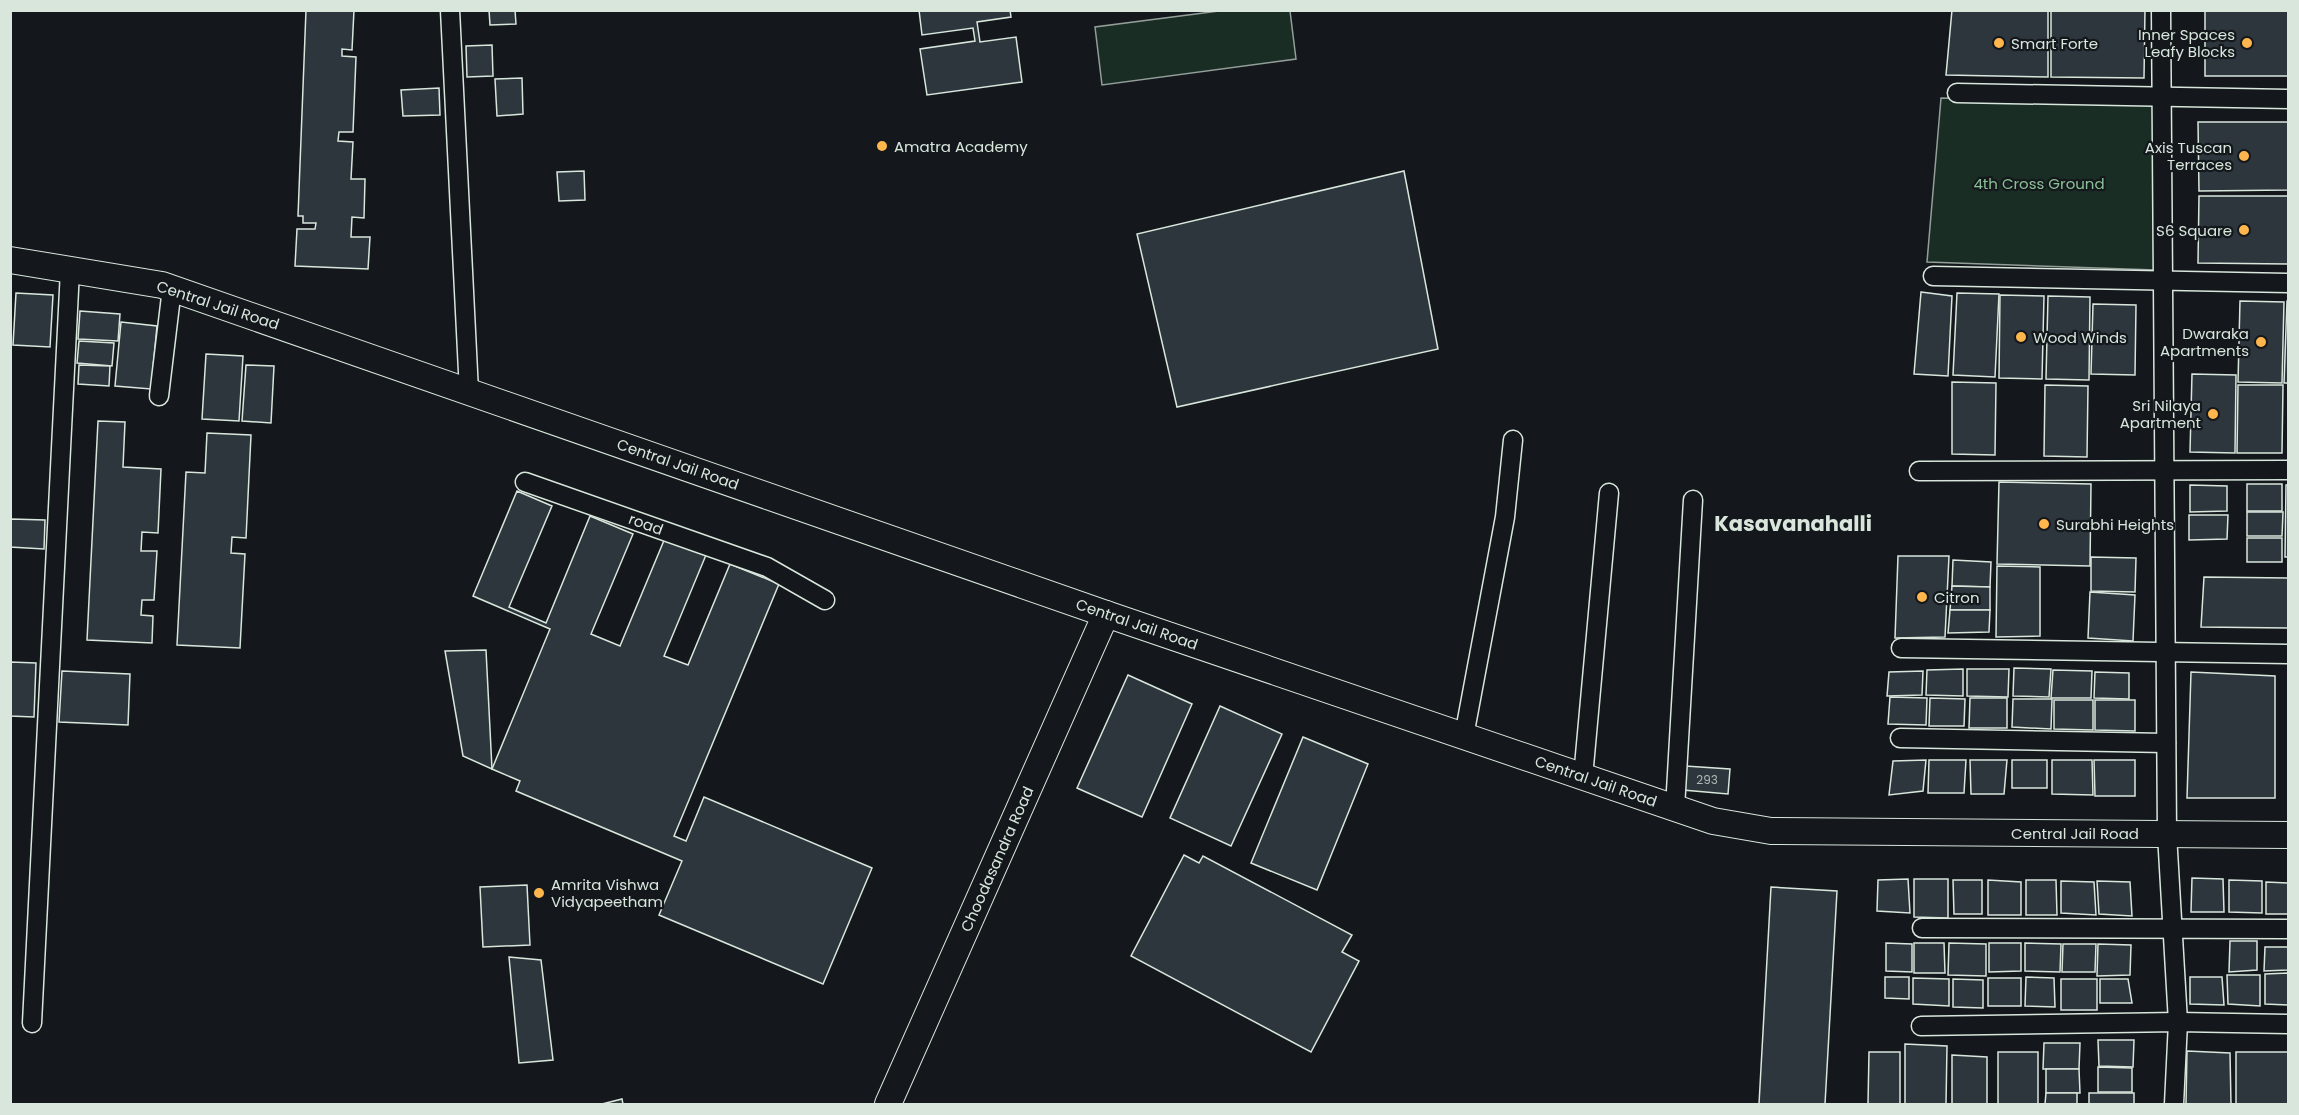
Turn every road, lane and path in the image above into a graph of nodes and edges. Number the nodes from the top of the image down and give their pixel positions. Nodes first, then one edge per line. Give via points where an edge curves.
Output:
1 (450, 10) edge
2 (2161, 10) edge
3 (1957, 93) dead end
4 (2162, 97) junction
5 (2289, 99) edge
6 (10, 260) edge
7 (70, 270) junction
8 (1933, 276) dead end
9 (2163, 281) junction
10 (2289, 283) edge
11 (172, 288) junction
12 (469, 392) junction
13 (159, 396) dead end
14 (1513, 440) dead end
15 (2164, 470) junction
16 (2289, 470) edge
17 (1919, 471) dead end
18 (525, 482) dead end
19 (1609, 493) dead end
20 (1693, 500) dead end
21 (825, 600) dead end
22 (1107, 614) junction
23 (1901, 648) dead end
24 (2166, 652) junction
25 (2289, 654) edge
26 (1464, 736) junction
27 (1900, 738) dead end
28 (2166, 743) junction
29 (1583, 777) junction
30 (1676, 808) junction
31 (2167, 834) junction
32 (2289, 835) edge
33 (1922, 928) dead end
34 (2173, 929) junction
35 (2289, 929) edge
36 (2178, 1022) junction
37 (32, 1023) dead end
38 (2289, 1024) edge
39 (1921, 1026) dead end
40 (888, 1104) edge
41 (2174, 1104) edge

1 - 12 street
2 - 4 street
3 - 4 street
4 - 5 street
4 - 9 street
6 - 7 main road, Central Jail Road
7 - 11 main road, Central Jail Road
7 - 37 street
8 - 9 street
9 - 10 street
9 - 15 street
11 - 12 main road, Central Jail Road
11 - 13 street
12 - 22 main road, Central Jail Road
14 - 26 street via 1505,517
15 - 16 street
15 - 17 street
15 - 24 street
18 - 21 street, road via 767,567
19 - 29 street
20 - 30 street
22 - 26 main road, Central Jail Road
22 - 40 main road, Choodasandra Road
23 - 24 street
24 - 25 street
24 - 28 street
26 - 29 main road, Central Jail Road
27 - 28 street
28 - 31 street
29 - 30 main road, Central Jail Road
30 - 31 main road, Central Jail Road via 1713,821 1771,831
31 - 32 main road, Central Jail Road
31 - 34 street
33 - 34 street
34 - 35 street
34 - 36 street
36 - 38 street
36 - 39 street
36 - 41 street

